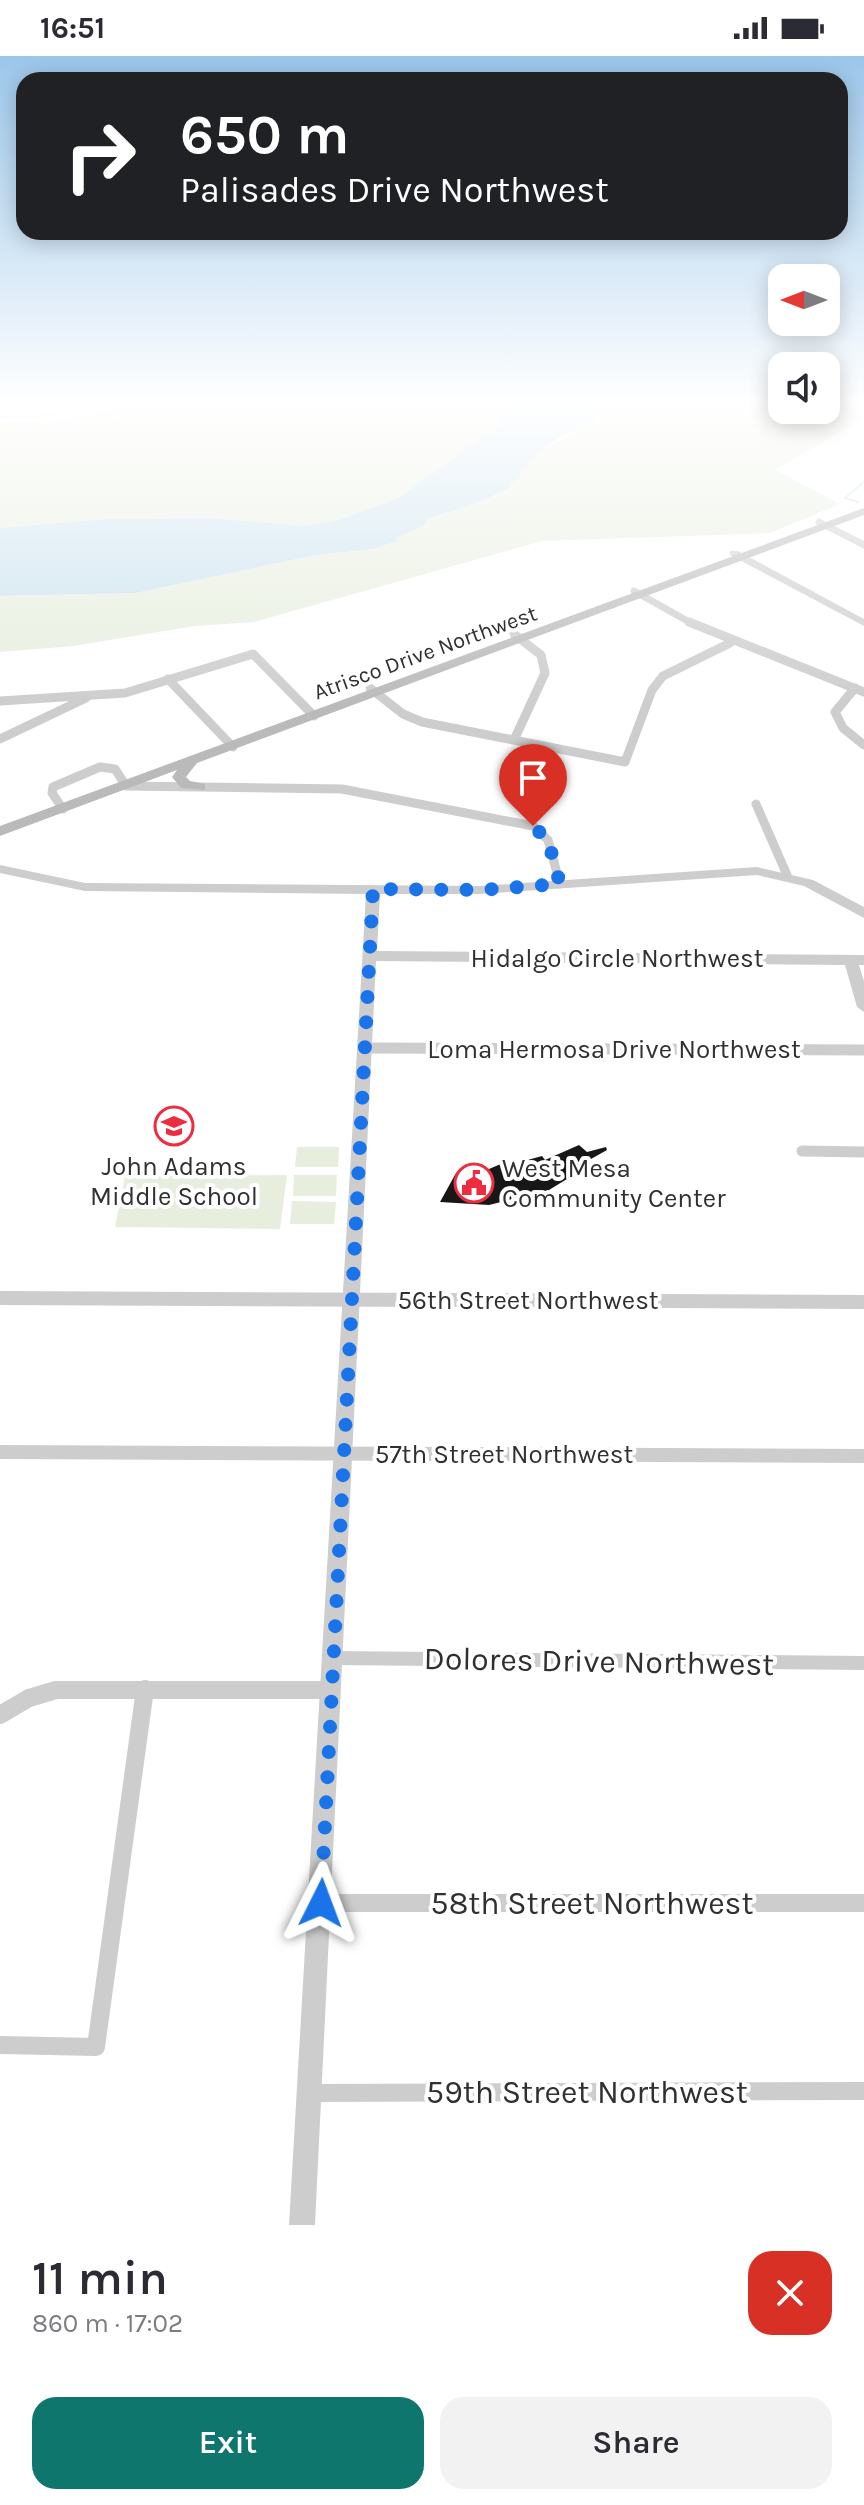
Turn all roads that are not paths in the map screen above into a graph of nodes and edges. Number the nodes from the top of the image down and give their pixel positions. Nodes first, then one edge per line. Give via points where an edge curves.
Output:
1 (862, 504) edge
2 (864, 511) edge
3 (824, 524) junction
4 (864, 545) edge
5 (738, 556) junction
6 (637, 593) junction
7 (864, 623) edge
8 (518, 637) junction
9 (730, 643) junction
10 (168, 679) junction
11 (860, 690) edge
12 (373, 691) junction
13 (92, 695) junction
14 (0, 701) edge
15 (310, 713) junction
16 (0, 739) edge
17 (514, 740) junction
18 (230, 743) junction
19 (864, 745) edge
20 (192, 762) junction
21 (125, 782) junction
22 (200, 787) junction
23 (756, 804) dead end
24 (61, 805) junction
25 (0, 822) edge
26 (0, 831) edge
27 (0, 869) edge
28 (787, 875) junction
29 (560, 884) junction
30 (373, 889) junction
31 (864, 913) edge
32 (370, 956) junction
33 (857, 960) edge
34 (864, 1007) edge
35 (364, 1048) junction
36 (864, 1050) edge
37 (802, 1151) dead end
38 (864, 1152) edge
39 (0, 1298) edge
40 (350, 1299) junction
41 (864, 1302) edge
42 (0, 1452) edge
43 (343, 1453) junction
44 (864, 1456) edge
45 (333, 1658) junction
46 (864, 1663) edge
47 (145, 1689) junction
48 (331, 1690) junction
49 (0, 1715) edge
50 (321, 1903) junction
51 (864, 1903) edge
52 (0, 2045) edge
53 (864, 2091) edge
54 (310, 2093) junction
55 (302, 2225) edge

1 - 3 main road, Atrisco Drive Northwest
2 - 3 main road, Atrisco Drive Northwest
3 - 4 street
3 - 5 main road, Atrisco Drive Northwest
5 - 6 main road, Atrisco Drive Northwest
5 - 7 street
6 - 8 main road, Atrisco Drive Northwest
6 - 9 street
8 - 12 main road, Atrisco Drive Northwest
8 - 17 street via 541,655 545,673
9 - 11 street
9 - 17 street via 663,676 652,690 625,762
10 - 13 street via 125,693
10 - 15 street via 253,654
10 - 18 street
11 - 19 street via 835,712 843,728
12 - 15 main road, Atrisco Drive Northwest
12 - 17 street via 422,722
13 - 14 street
13 - 16 street
15 - 18 main road, Atrisco Drive Northwest
18 - 20 main road, Atrisco Drive Northwest
18 - 21 main road, Atrisco Drive Northwest
20 - 21 main road, Atrisco Drive Northwest
20 - 22 main road via 179,777 186,785
21 - 22 street
21 - 24 main road, Atrisco Drive Northwest
22 - 29 street via 354,790 522,822 548,840
23 - 28 street
24 - 25 main road, Atrisco Drive Northwest
24 - 26 main road, Atrisco Drive Northwest
27 - 30 street via 85,887
28 - 29 street via 738,871
28 - 31 street
29 - 30 street
30 - 32 street
32 - 33 street, Hidalgo Circle Northwest
32 - 35 street
33 - 34 street
35 - 36 street, Loma Hermosa Drive Northwest
35 - 40 street
37 - 38 street
39 - 40 street, 56th Street Northwest
40 - 41 street, 56th Street Northwest
40 - 43 street
42 - 43 street, 57th Street Northwest
43 - 44 street, 57th Street Northwest
43 - 45 street
45 - 46 street, Dolores Drive Northwest
45 - 48 street
47 - 48 street
47 - 49 street via 56,1690
47 - 52 street via 96,2047
48 - 50 street
50 - 51 street, 58th Street Northwest
50 - 54 street
53 - 54 street, 59th Street Northwest
54 - 55 street

